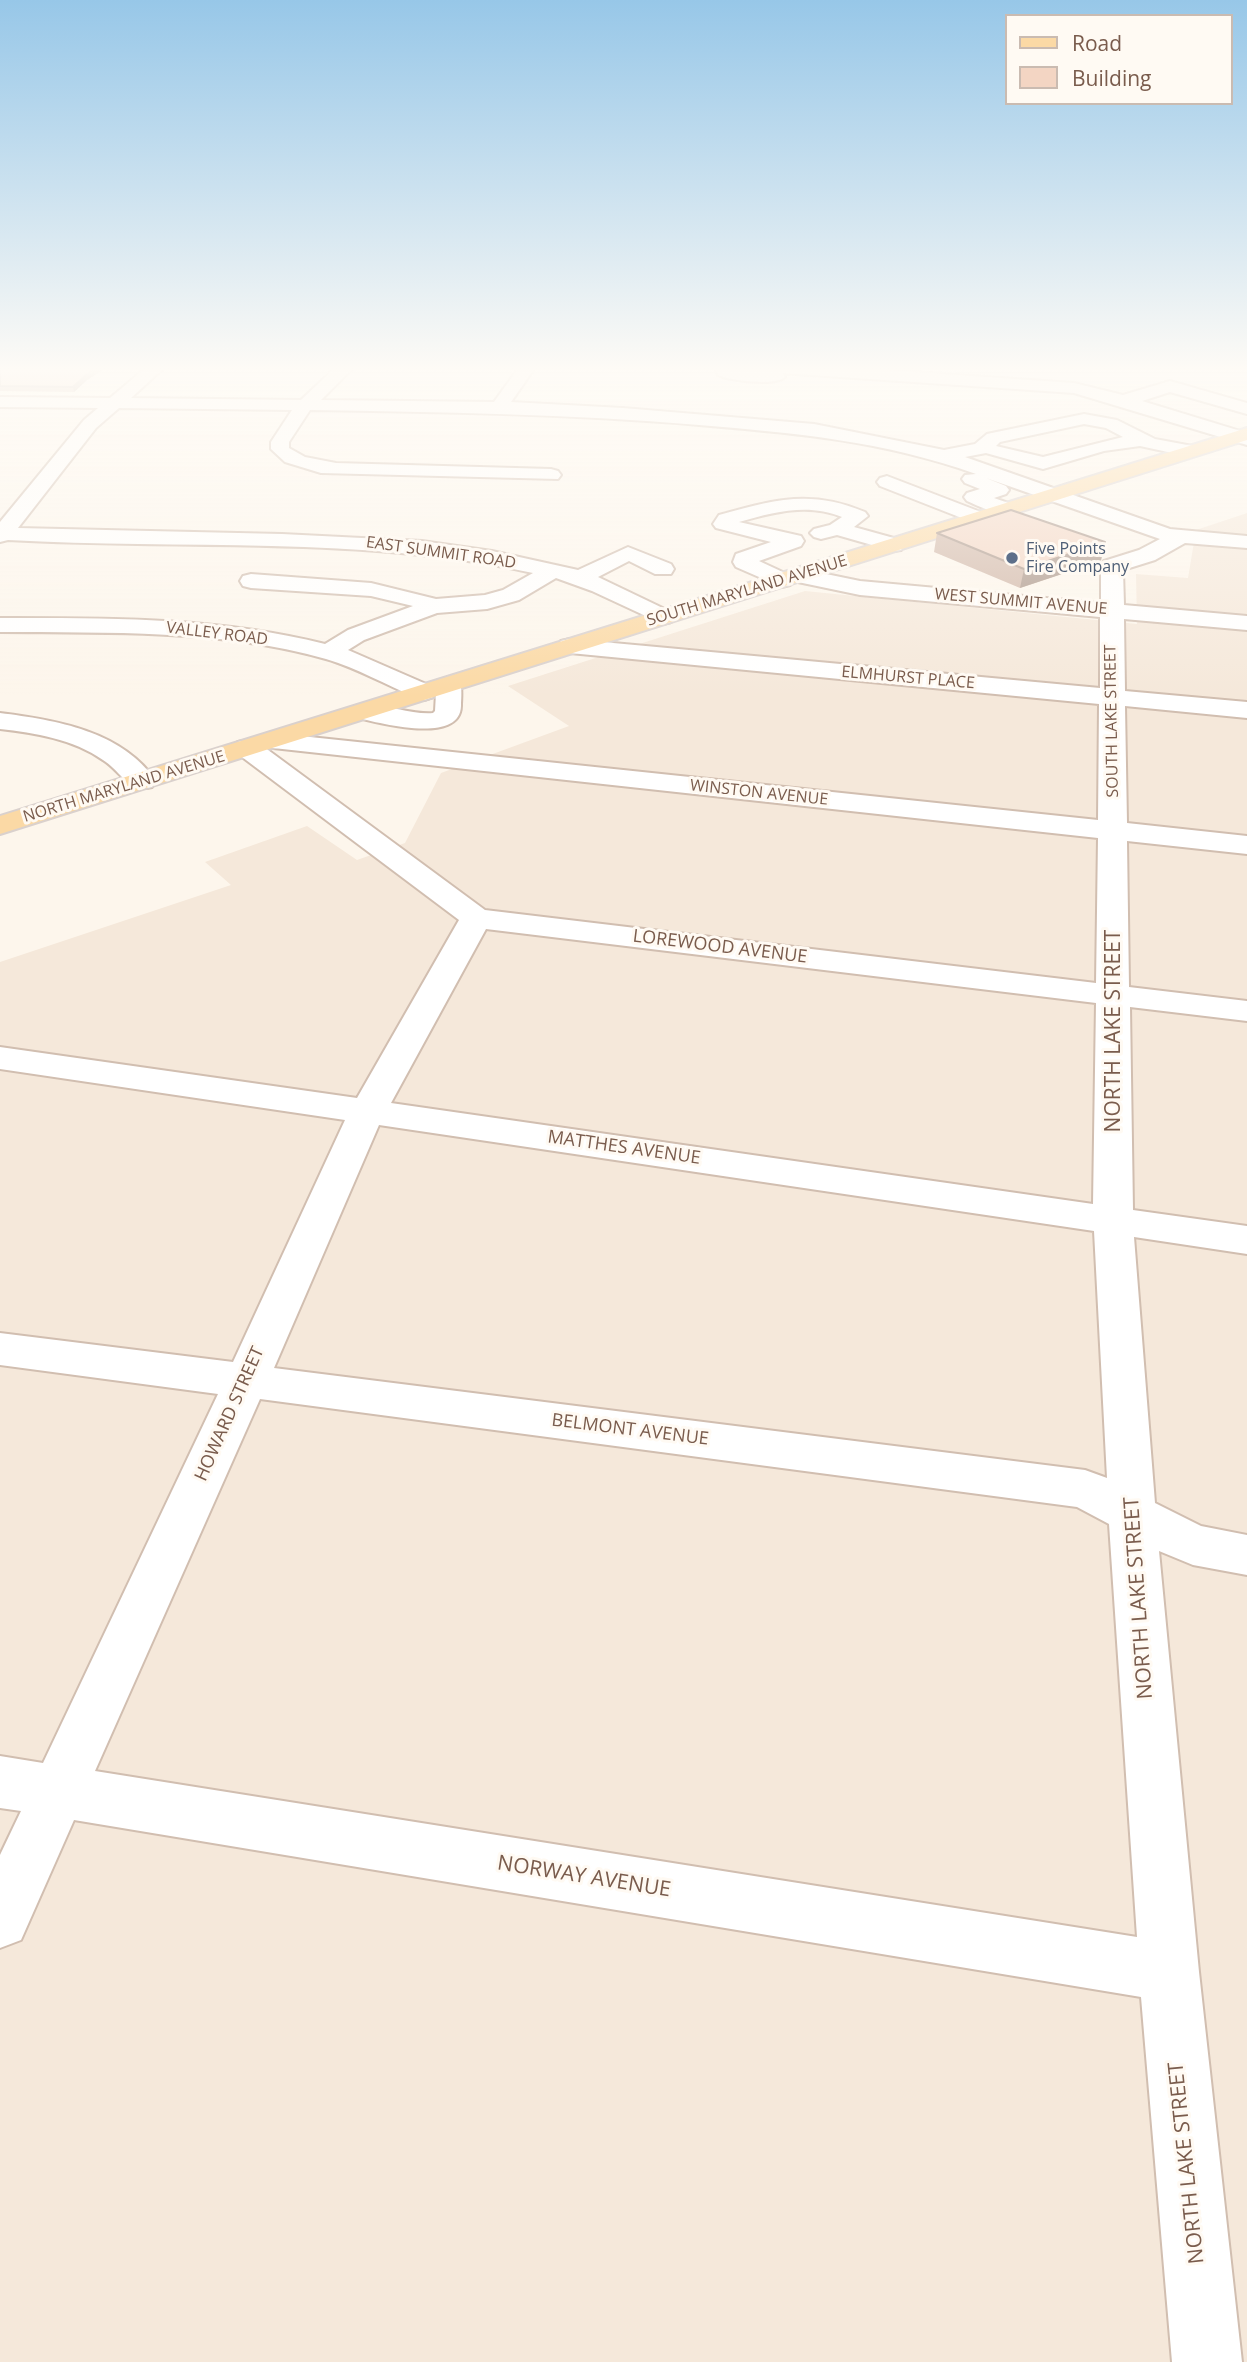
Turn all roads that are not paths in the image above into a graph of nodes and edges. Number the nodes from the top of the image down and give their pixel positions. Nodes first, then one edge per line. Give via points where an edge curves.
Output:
1 (48, 476) edge
2 (905, 476) edge
3 (964, 476) edge
4 (981, 476) edge
5 (1113, 476) edge
6 (1055, 494) junction
7 (999, 511) junction
8 (1051, 518) dead end
9 (1026, 526) edge
10 (1180, 527) junction
11 (837, 529) junction
12 (1, 534) edge
13 (793, 541) junction
14 (1247, 542) edge
15 (892, 545) junction
16 (835, 563) junction
17 (602, 564) junction
18 (663, 569) dead end
19 (553, 570) junction
20 (580, 578) junction
21 (789, 578) junction
22 (633, 579) dead end
23 (251, 581) dead end
24 (433, 606) junction
25 (1111, 610) junction
26 (663, 617) junction
27 (1247, 623) edge
28 (0, 625) edge
29 (570, 646) junction
30 (329, 652) junction
31 (449, 685) junction
32 (424, 692) junction
33 (1112, 697) junction
34 (1247, 710) edge
35 (364, 712) junction
36 (0, 721) edge
37 (442, 725) junction
38 (260, 745) junction
39 (374, 752) junction
40 (446, 760) junction
41 (142, 781) junction
42 (0, 825) edge
43 (1113, 831) junction
44 (1247, 845) edge
45 (476, 918) junction
46 (1114, 994) junction
47 (1247, 1011) edge
48 (0, 1058) edge
49 (369, 1110) junction
50 (1113, 1220) junction
51 (1247, 1240) edge
52 (0, 1349) edge
53 (246, 1381) junction
54 (1132, 1513) junction
55 (1247, 1555) edge
56 (0, 1782) edge
57 (58, 1792) junction
58 (0, 1919) edge
59 (1168, 1972) junction
60 (1207, 2362) edge

1 - 12 street
2 - 7 street via 887,482
3 - 7 street via 999,490 974,497
4 - 6 street
5 - 6 main road, SOUTH MARYLAND AVENUE
6 - 7 main road, SOUTH MARYLAND AVENUE
6 - 10 street via 1144,528
7 - 8 street
7 - 9 street
7 - 15 main road, SOUTH MARYLAND AVENUE
10 - 14 street
10 - 25 street, SOUTH LAKE STREET via 1147,555 1113,553
11 - 13 street
11 - 13 street via 858,516 803,501 726,519 723,524
11 - 15 street
12 - 19 street, EAST SUMMIT ROAD via 372,543
13 - 16 street
13 - 21 street, WEST SUMMIT AVENUE via 744,559
15 - 16 main road, SOUTH MARYLAND AVENUE
16 - 21 main road, SOUTH MARYLAND AVENUE
17 - 18 street via 628,553
17 - 20 street
17 - 22 street
19 - 20 street, EAST SUMMIT ROAD
19 - 24 street via 511,595
20 - 26 street, EAST SUMMIT ROAD
21 - 25 street, WEST SUMMIT AVENUE
21 - 26 main road, SOUTH MARYLAND AVENUE
23 - 24 street via 391,594
24 - 30 street via 356,635
25 - 27 street, WEST SUMMIT AVENUE
25 - 33 street, SOUTH LAKE STREET
26 - 29 main road, SOUTH MARYLAND AVENUE
28 - 30 street, VALLEY ROAD via 154,626 261,637
29 - 31 main road, SOUTH MARYLAND AVENUE
29 - 33 street, ELMHURST PLACE
30 - 32 street, VALLEY ROAD
31 - 32 main road, SOUTH MARYLAND AVENUE
31 - 37 street via 448,715
32 - 35 main road, SOUTH MARYLAND AVENUE
33 - 34 street, ELMHURST PLACE
33 - 43 street, SOUTH LAKE STREET
35 - 37 street
35 - 38 main road, SOUTH MARYLAND AVENUE
36 - 41 street via 85,739 112,752
37 - 39 street via 389,740
37 - 40 street
38 - 39 street, WINSTON AVENUE
38 - 41 main road, NORTH MARYLAND AVENUE
38 - 45 street, LOREWOOD AVENUE
39 - 40 street, WINSTON AVENUE
40 - 43 street, WINSTON AVENUE
41 - 42 main road, NORTH MARYLAND AVENUE
43 - 44 street, WINSTON AVENUE
43 - 46 street, NORTH LAKE STREET
45 - 46 street, LOREWOOD AVENUE
45 - 49 street, HOWARD STREET
46 - 47 street, LOREWOOD AVENUE
46 - 50 street, NORTH LAKE STREET
48 - 49 street, MATTHES AVENUE
49 - 50 street, MATTHES AVENUE
49 - 53 street, HOWARD STREET
50 - 51 street, MATTHES AVENUE
50 - 54 street, NORTH LAKE STREET
52 - 53 street, BELMONT AVENUE
53 - 54 street, BELMONT AVENUE via 1085,1489
53 - 57 street, HOWARD STREET
54 - 55 street, BELMONT AVENUE via 1193,1545
54 - 59 street, NORTH LAKE STREET
56 - 57 street, NORWAY AVENUE
57 - 58 street, HOWARD STREET
57 - 59 street, NORWAY AVENUE
59 - 60 street, NORTH LAKE STREET

